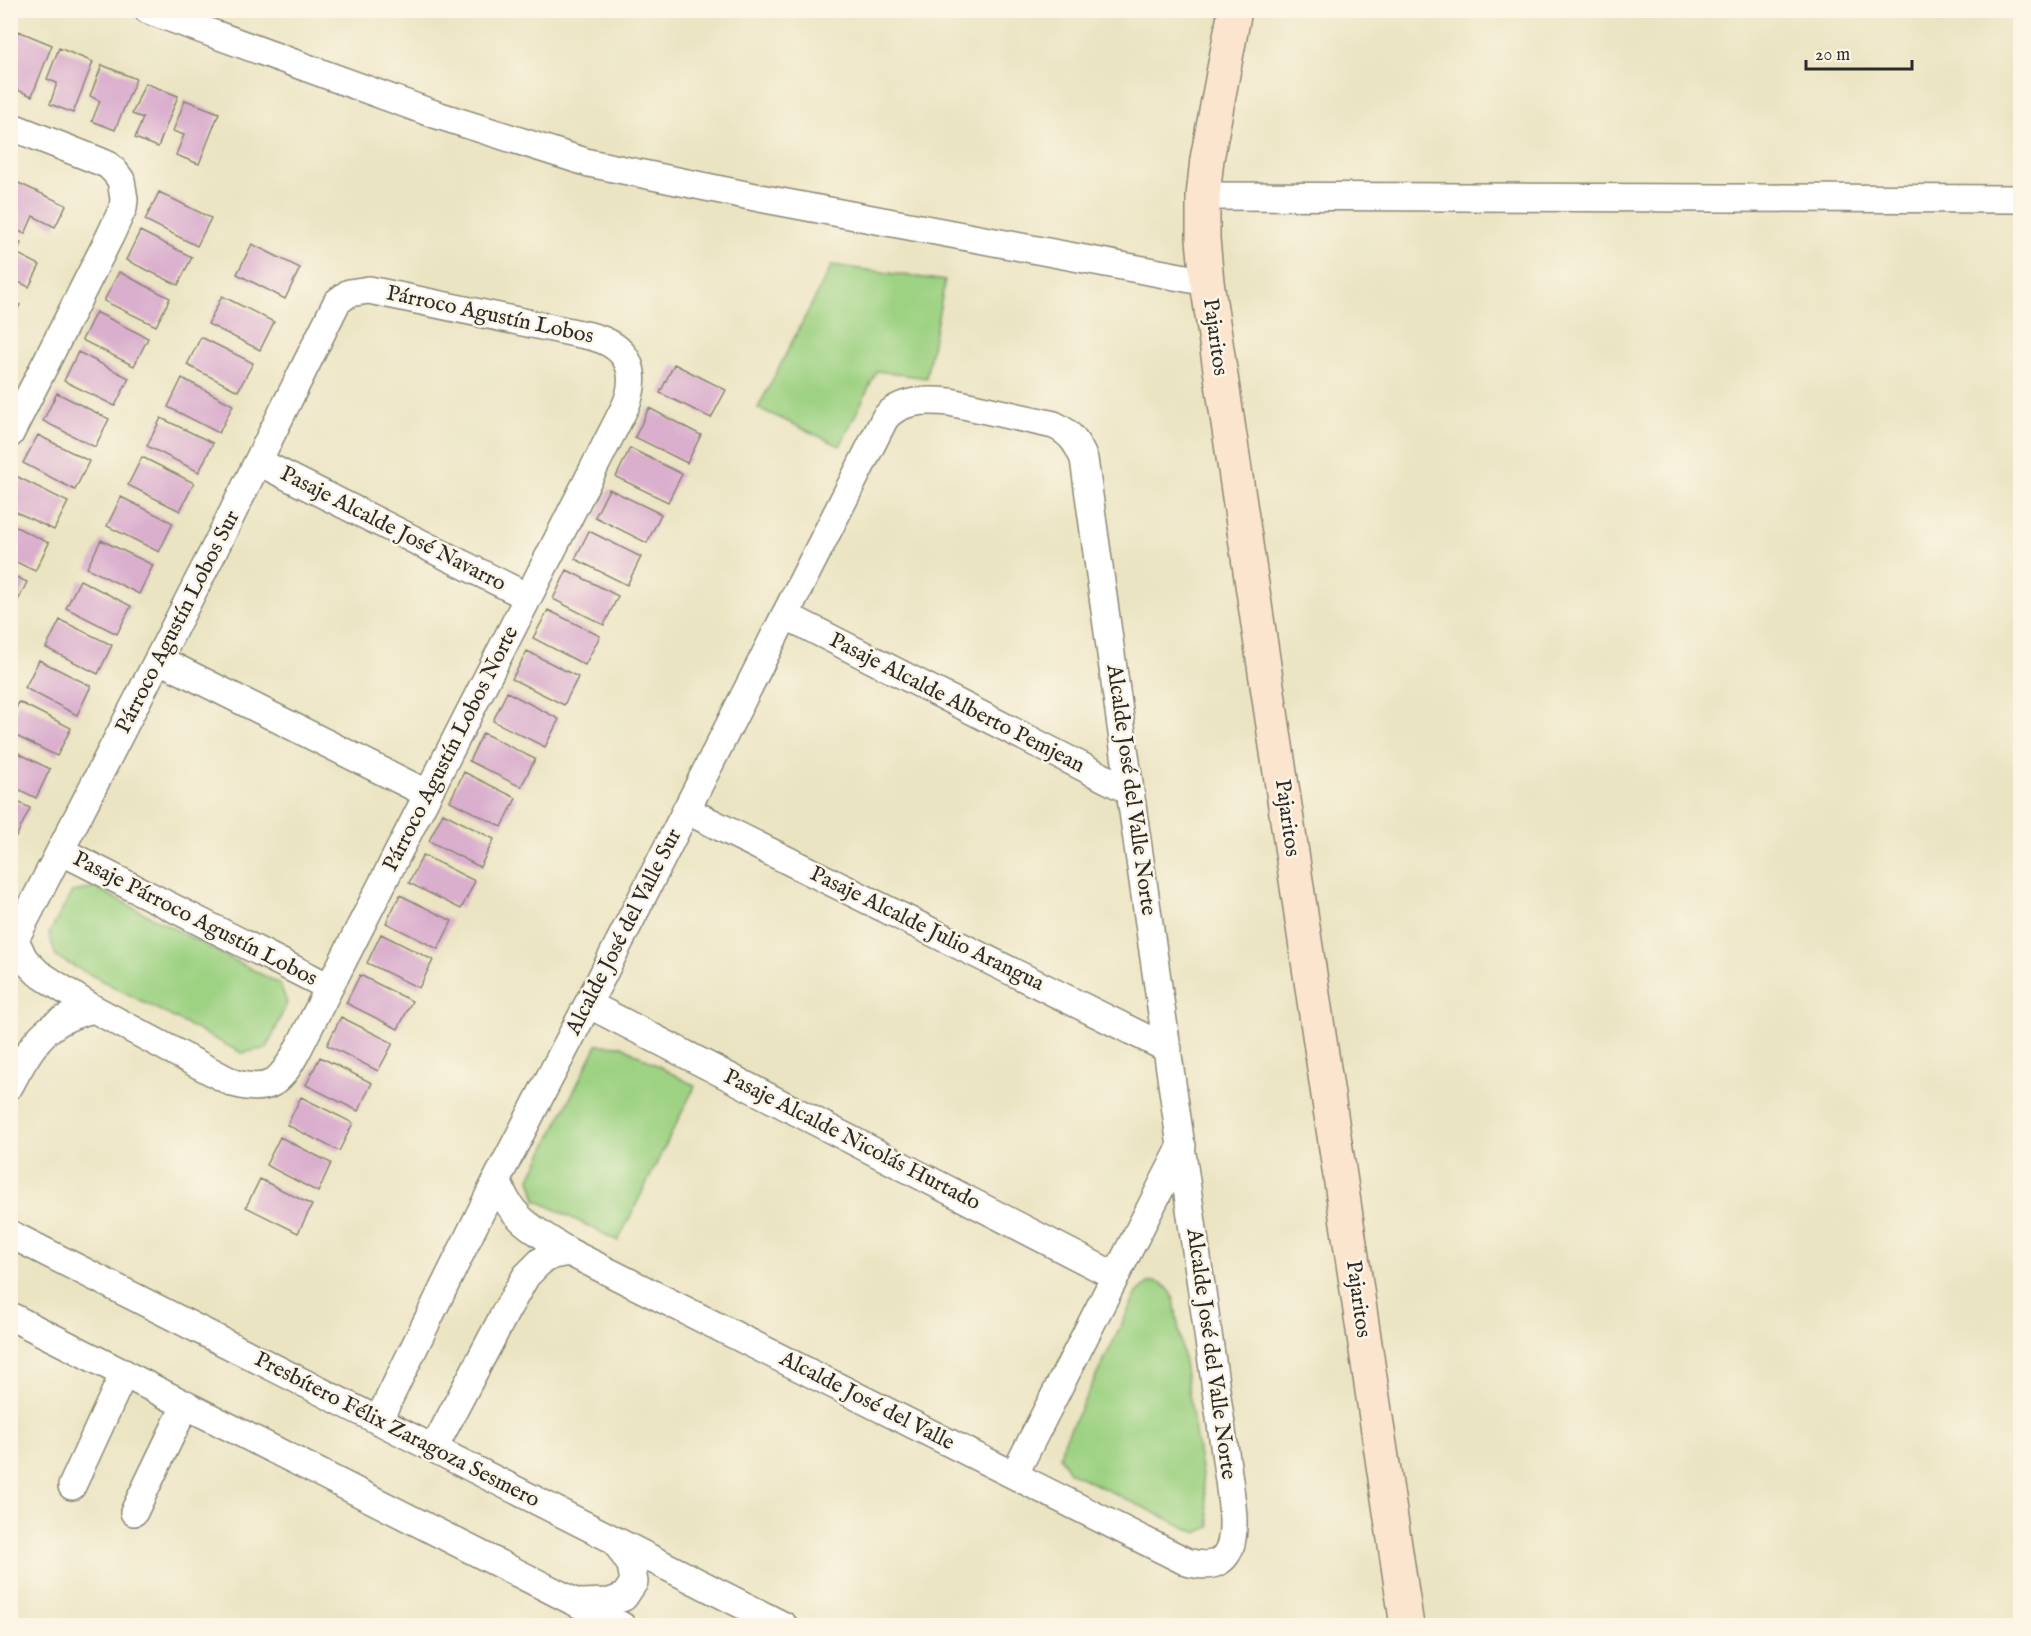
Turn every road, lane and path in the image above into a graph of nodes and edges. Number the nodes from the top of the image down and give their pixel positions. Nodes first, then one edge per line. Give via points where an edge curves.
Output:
1 (148, 10) edge
2 (1234, 10) edge
3 (10, 126) edge
4 (1203, 195) junction
5 (2020, 199) edge
6 (1207, 282) junction
7 (337, 302) joint
8 (626, 405) joint
9 (10, 434) edge
10 (871, 444) joint
11 (259, 462) junction
12 (528, 597) junction
13 (785, 615) junction
14 (158, 659) junction
15 (1130, 791) junction
16 (428, 794) junction
17 (686, 810) junction
18 (61, 851) junction
19 (13, 944) edge
20 (38, 973) junction
21 (10, 976) edge
22 (329, 987) junction
23 (588, 1004) junction
24 (94, 1009) junction
25 (1168, 1049) junction
26 (10, 1085) edge
27 (1182, 1146) junction
28 (497, 1179) junction
29 (518, 1217) junction
30 (471, 1231) junction
31 (10, 1234) edge
32 (569, 1252) junction
33 (1115, 1276) junction
34 (10, 1316) edge
35 (124, 1373) junction
36 (186, 1404) junction
37 (378, 1421) junction
38 (434, 1448) junction
39 (1014, 1475) junction
40 (72, 1486) dead end
41 (134, 1512) dead end
42 (615, 1541) junction
43 (1222, 1560) joint
44 (578, 1603) junction
45 (622, 1626) edge
46 (784, 1626) edge
47 (1407, 1626) edge

1 - 6 street via 434,114 589,163
2 - 4 street, Pajaritos
3 - 9 street via 108,165 121,180 124,199 111,236
4 - 5 street
4 - 6 street, Pajaritos
6 - 47 street, Pajaritos
7 - 8 street, Párroco Agustín Lobos via 349,293 369,290 606,340 628,361 632,391
7 - 11 street, Párroco Agustín Lobos Sur
8 - 12 street, Párroco Agustín Lobos Norte
10 - 13 street, Alcalde José del Valle Sur
10 - 15 street, Alcalde José del Valle Norte via 890,411 922,401 950,402 1054,425 1072,437 1084,459
11 - 12 street, Pasaje Alcalde José Navarro
11 - 14 street, Párroco Agustín Lobos Sur
12 - 16 street, Párroco Agustín Lobos Norte
13 - 15 street, Pasaje Alcalde Alberto Pemjean
13 - 17 street, Alcalde José del Valle Sur
14 - 16 street
14 - 18 street, Párroco Agustín Lobos Sur
15 - 25 street, Alcalde José del Valle Norte
16 - 22 street, Párroco Agustín Lobos Norte
17 - 23 street, Alcalde José del Valle Sur
17 - 25 street, Pasaje Alcalde Julio Arangua
18 - 19 street, Párroco Agustín Lobos Sur
18 - 22 street, Pasaje Párroco Agustín Lobos
19 - 20 street
20 - 21 street
20 - 24 street
22 - 24 street, Párroco Agustín Lobos Norte via 291,1062 279,1077 258,1089 233,1083
23 - 28 street, Alcalde José del Valle Sur
23 - 33 street, Pasaje Alcalde Nicolás Hurtado
24 - 26 street via 65,1017 48,1028
25 - 27 street, Alcalde José del Valle Norte
27 - 33 street
27 - 43 street, Alcalde José del Valle Norte via 1233,1512 1231,1546
28 - 29 street, Alcalde José del Valle
28 - 30 street, Alcalde José del Valle Sur
29 - 30 street via 486,1222
29 - 32 street, Alcalde José del Valle
30 - 37 street, Alcalde José del Valle Sur
31 - 37 street, Presbítero Félix Zaragoza Sesmero
32 - 38 street via 541,1261 526,1276
32 - 39 street, Alcalde José del Valle
33 - 39 street
34 - 35 street
35 - 36 street
35 - 40 street
36 - 41 street
36 - 44 street
37 - 38 street, Presbítero Félix Zaragoza Sesmero
38 - 42 street, Presbítero Félix Zaragoza Sesmero
39 - 43 street, Alcalde José del Valle via 1187,1562 1206,1565
42 - 44 street via 631,1565 634,1582 624,1597 610,1602
42 - 46 street, Presbítero Félix Zaragoza Sesmero
44 - 45 street

